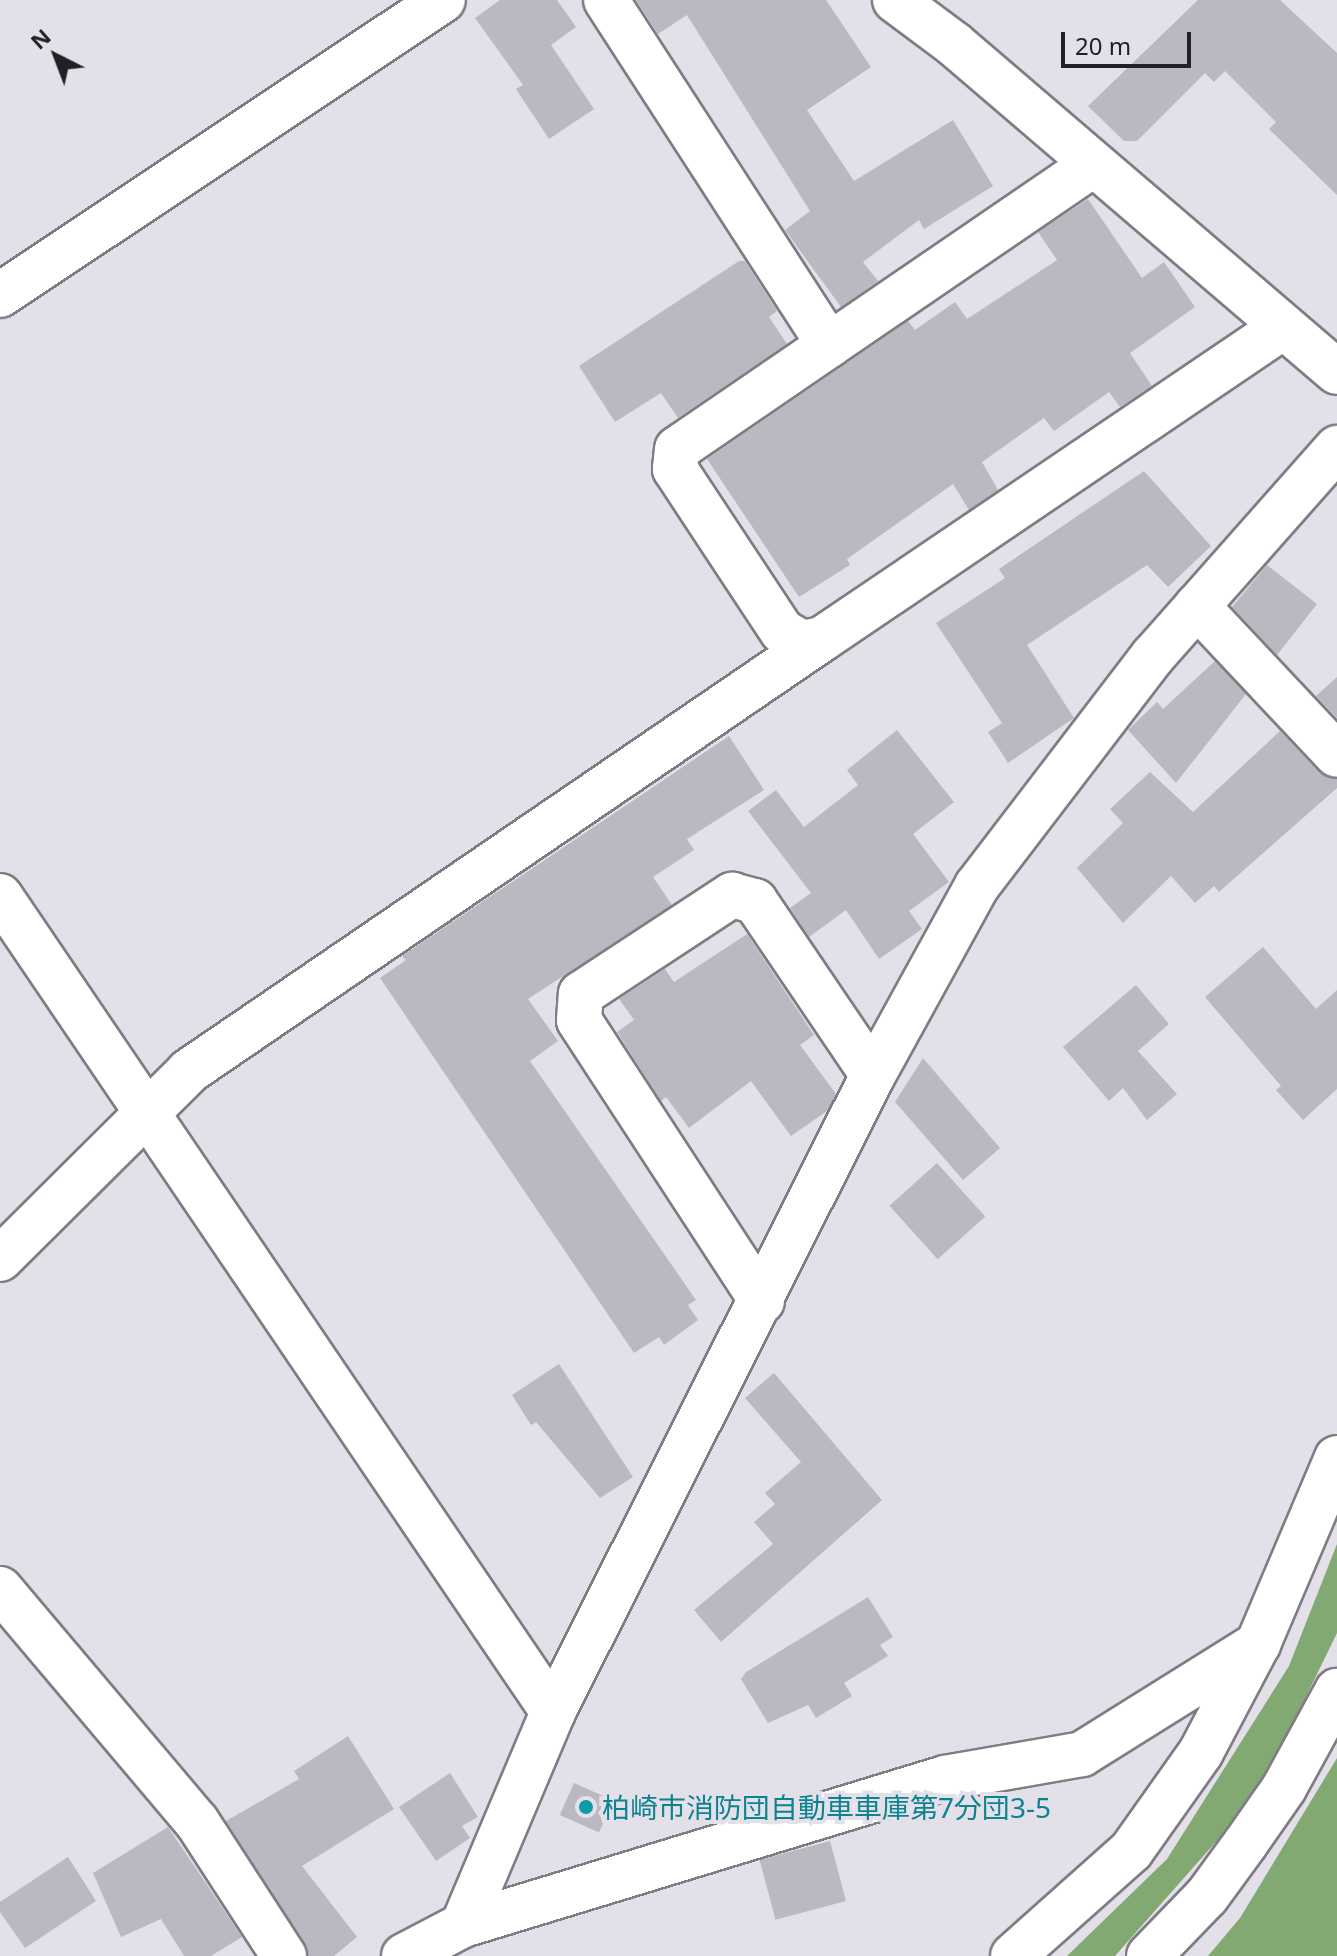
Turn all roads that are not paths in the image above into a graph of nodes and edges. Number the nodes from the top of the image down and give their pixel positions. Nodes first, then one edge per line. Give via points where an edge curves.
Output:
1 (443, 0) edge
2 (606, 0) edge
3 (895, 0) edge
4 (1091, 166) junction
5 (0, 295) edge
6 (1283, 327) junction
7 (829, 345) junction
8 (1337, 372) edge
9 (1337, 448) edge
10 (1197, 606) junction
11 (822, 639) junction
12 (1337, 755) edge
13 (0, 896) edge
14 (873, 1075) junction
15 (146, 1110) junction
16 (0, 1259) edge
17 (762, 1301) junction
18 (1337, 1458) edge
19 (0, 1589) edge
20 (1258, 1644) junction
21 (1337, 1691) edge
22 (553, 1712) junction
23 (463, 1925) junction
24 (284, 1956) edge
25 (404, 1956) edge
26 (1013, 1956) edge
27 (1149, 1956) edge

1 - 5 main road
2 - 7 main road
3 - 4 main road via 954,44
4 - 6 main road
4 - 7 main road
6 - 8 main road
6 - 11 main road
7 - 11 main road via 677,449 675,469 782,631 802,643
9 - 10 main road
10 - 12 main road
10 - 14 main road via 977,886
11 - 15 main road via 189,1071
13 - 15 main road
14 - 17 main road
14 - 17 main road via 755,901 732,895 581,994 579,1020
15 - 16 main road
15 - 22 main road
17 - 22 main road
18 - 20 main road
19 - 24 main road via 197,1822
20 - 23 main road via 1082,1754 945,1778
20 - 26 main road via 1201,1752 1131,1851
21 - 27 main road via 1284,1788 1245,1844 1207,1896
22 - 23 main road
23 - 25 main road

